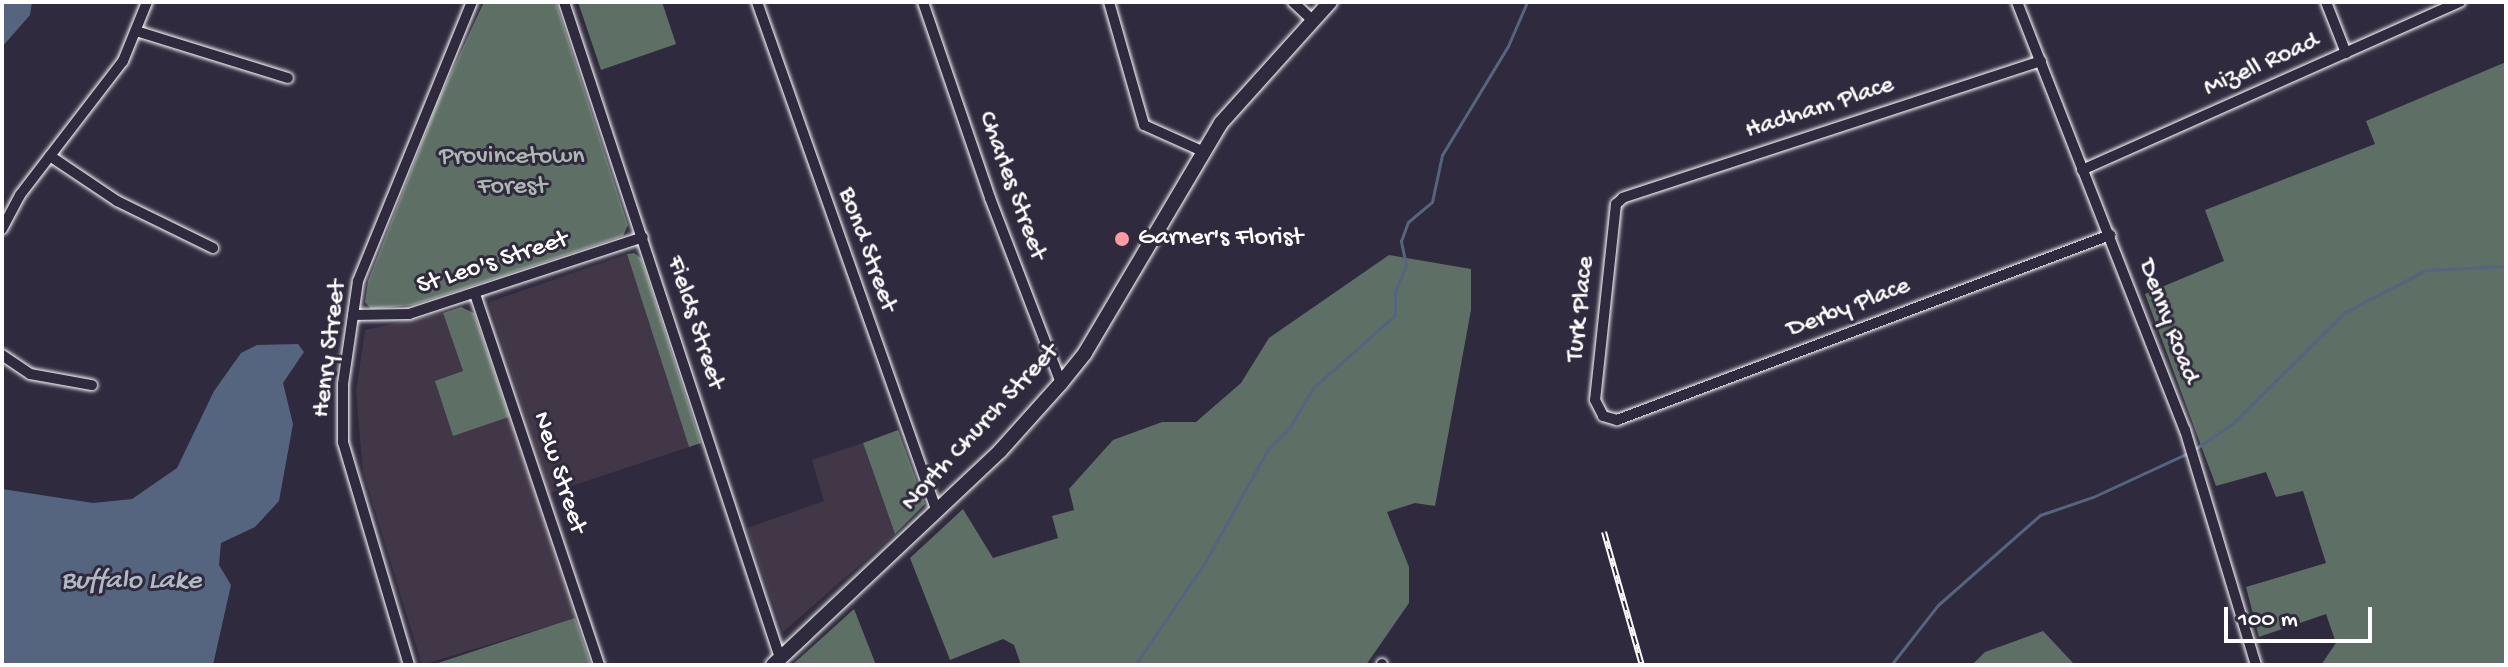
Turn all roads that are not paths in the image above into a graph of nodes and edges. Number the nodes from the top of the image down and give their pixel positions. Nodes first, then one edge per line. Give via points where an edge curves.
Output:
1 (147, 2) edge
2 (472, 2) edge
3 (564, 2) edge
4 (757, 2) edge
5 (923, 2) edge
6 (1109, 2) edge
7 (1293, 2) edge
8 (1330, 2) edge
9 (2017, 2) edge
10 (2326, 2) edge
11 (2460, 2) edge
12 (1312, 20) junction
13 (136, 31) junction
14 (2346, 53) junction
15 (2041, 61) junction
16 (288, 78) dead end
17 (1204, 152) junction
18 (50, 156) junction
19 (2082, 170) junction
20 (1616, 204) joint
21 (2, 229) edge
22 (2110, 235) junction
23 (643, 237) junction
24 (213, 248) dead end
25 (475, 294) junction
26 (353, 315) junction
27 (2, 355) edge
28 (1061, 383) junction
29 (92, 385) dead end
30 (1603, 416) joint
31 (937, 512) junction
32 (776, 662) edge
33 (409, 665) edge
34 (599, 665) edge
35 (2256, 665) edge

1 - 13 street
2 - 26 street, Henry Street via 358,281
3 - 23 street, Fields Street
4 - 31 street, Bond Street
5 - 28 street, Charles Street
6 - 17 street via 1144,125
7 - 12 street
8 - 12 main road, North Church Street
9 - 15 street, Denny Road
10 - 14 street
11 - 14 street, Mizell Road
12 - 17 main road, North Church Street via 1272,61
13 - 16 street
13 - 18 street via 106,87
14 - 19 street, Mizell Road
15 - 19 street, Denny Road
15 - 20 street, Hadham Place
17 - 28 main road, North Church Street via 1085,353
18 - 21 street
18 - 24 street via 117,201
19 - 22 street, Denny Road
20 - 30 street, Turk Place via 1595,400
22 - 30 street, Derby Place via 1617,420
22 - 35 street, Denny Road via 2189,440
23 - 25 street, St Leo's Street
23 - 32 street, Fields Street
25 - 26 street, St Leo's Street via 402,315
25 - 34 street, New Street
26 - 33 street, Henry Street via 343,384 343,442
27 - 29 street via 30,374
28 - 31 main road, North Church Street
31 - 32 main road, North Church Street

